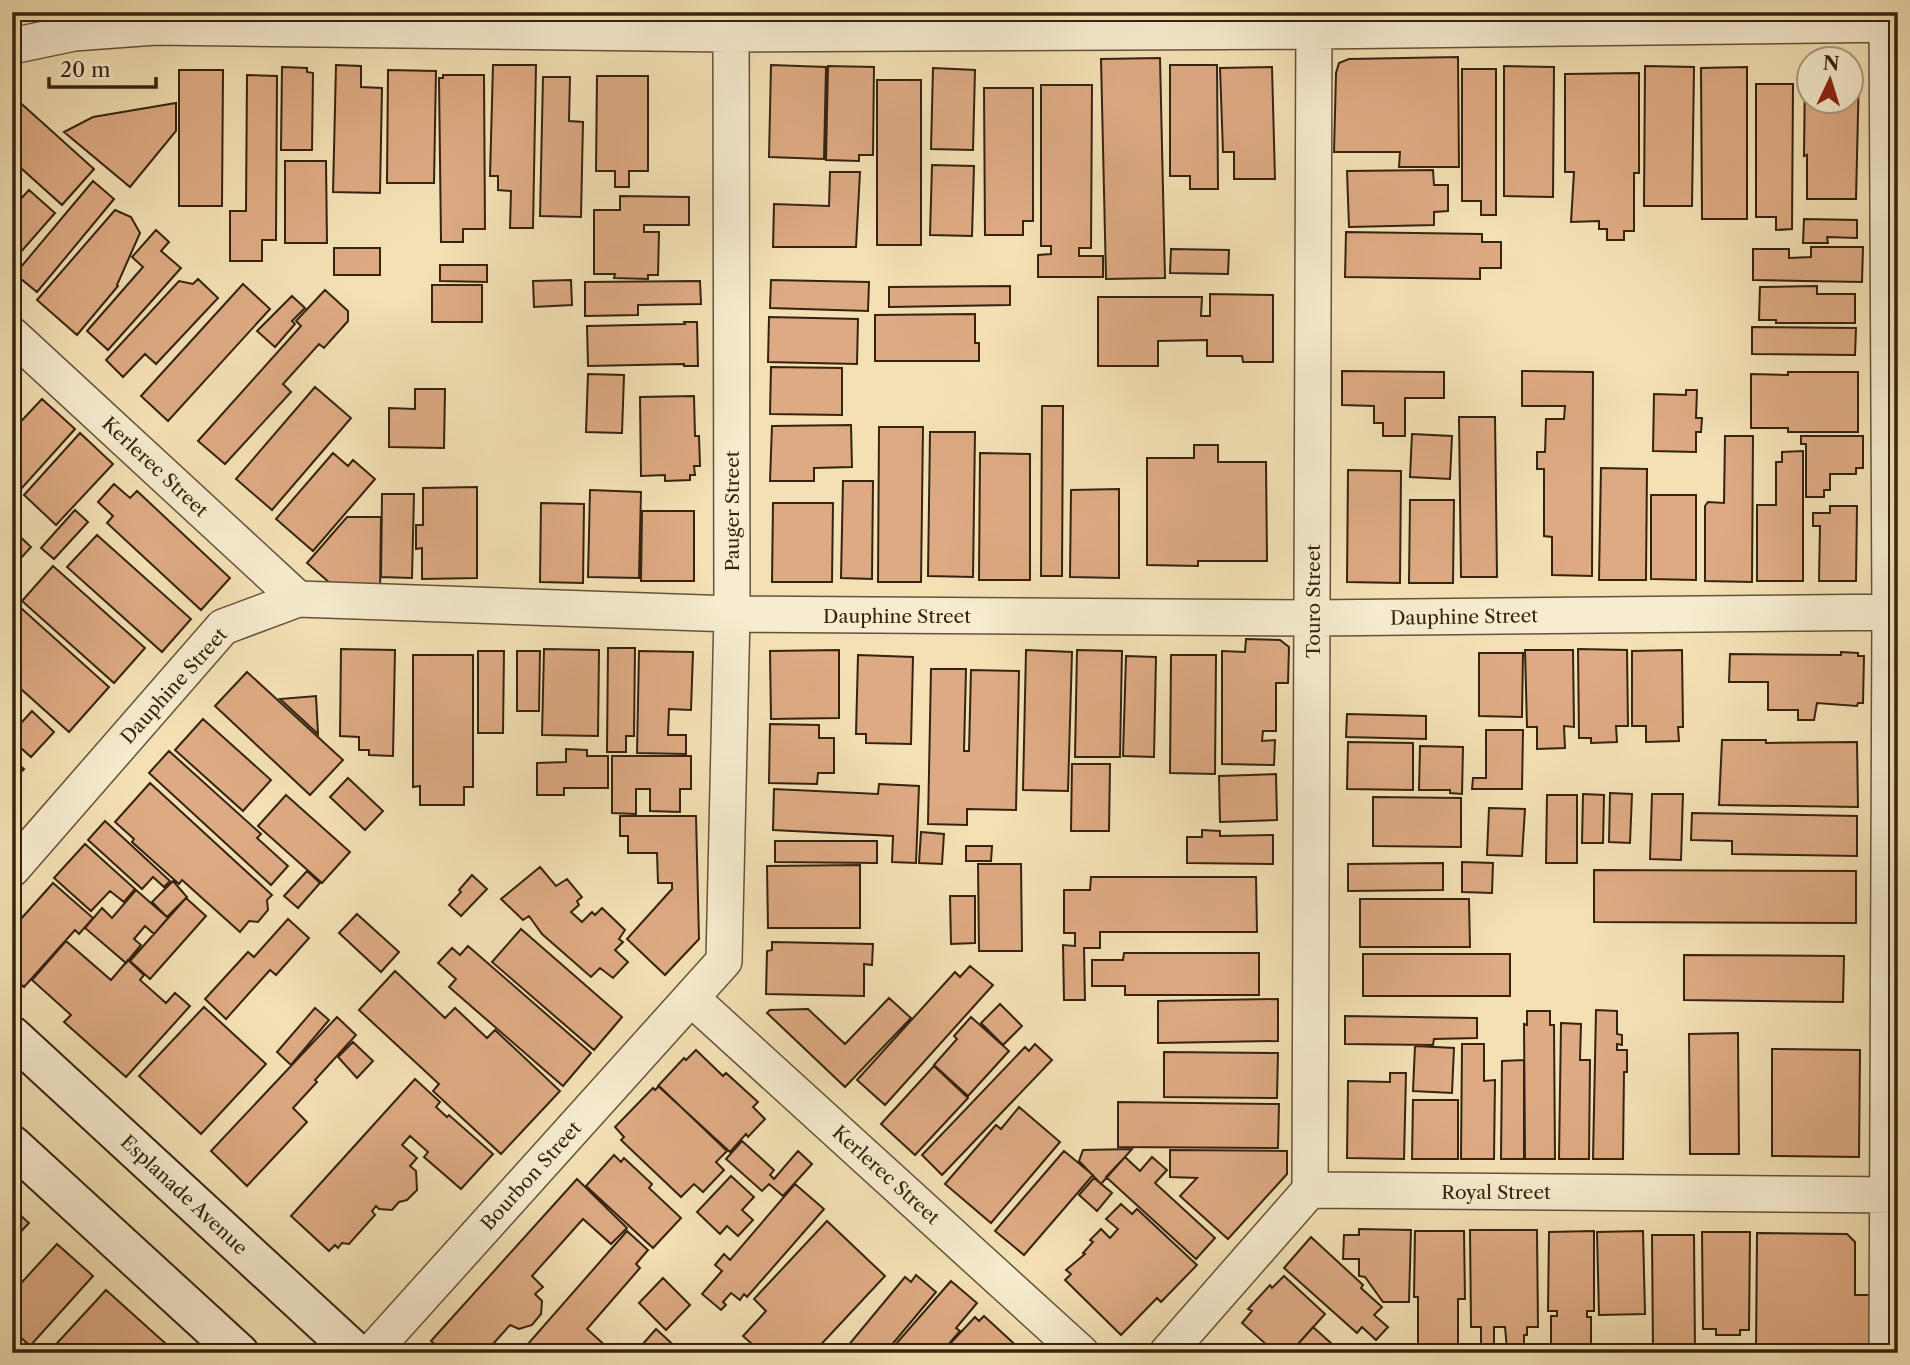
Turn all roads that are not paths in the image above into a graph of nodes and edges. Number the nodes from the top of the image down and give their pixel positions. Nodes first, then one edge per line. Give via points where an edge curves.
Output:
1 (155, 20) edge
2 (1890, 20) edge
3 (1314, 22) edge
4 (731, 23) edge
5 (12, 46) edge
6 (12, 335) edge
7 (298, 599) junction
8 (1894, 612) edge
9 (733, 614) junction
10 (1314, 618) junction
11 (12, 869) edge
12 (691, 998) junction
13 (12, 1036) edge
14 (12, 1145) edge
15 (1310, 1190) junction
16 (1893, 1195) edge
17 (239, 1353) edge
18 (356, 1353) edge
19 (371, 1353) edge
20 (1081, 1353) edge
21 (1167, 1353) edge
22 (1887, 1353) edge

1 - 4 street
1 - 5 street
2 - 3 street
2 - 8 street
3 - 4 street
3 - 10 street, Touro Street
4 - 9 street, Pauger Street
6 - 7 street, Kerlerec Street
7 - 9 street, Dauphine Street
7 - 11 street, Dauphine Street via 223,627
8 - 10 street, Dauphine Street
8 - 16 street
9 - 10 street, Dauphine Street
9 - 12 street, Pauger Street via 724,961
10 - 15 street, Touro Street
12 - 19 street, Bourbon Street
12 - 20 street, Kerlerec Street
13 - 18 street, Esplanade Avenue
14 - 17 street
15 - 16 street, Royal Street
15 - 21 street
16 - 22 street

